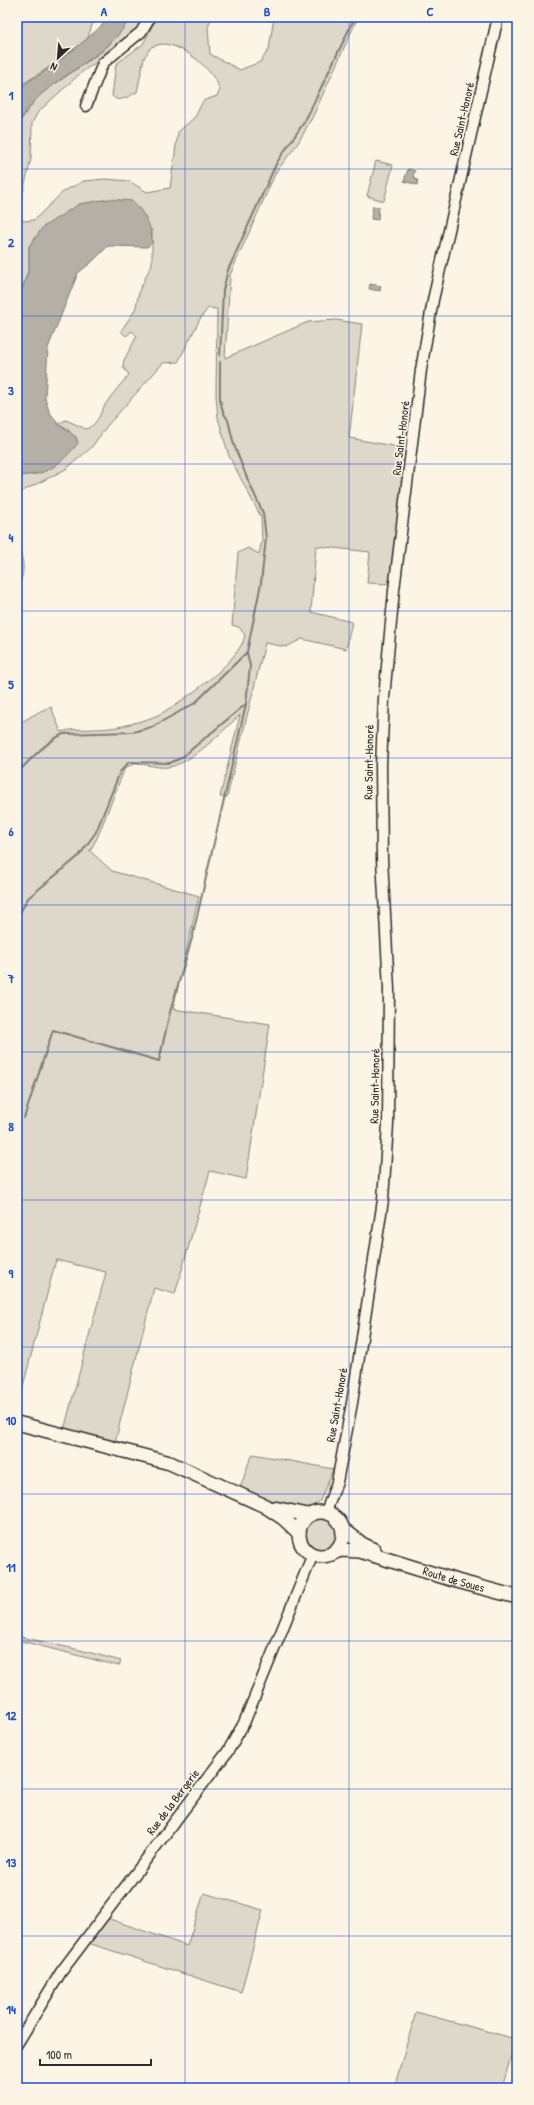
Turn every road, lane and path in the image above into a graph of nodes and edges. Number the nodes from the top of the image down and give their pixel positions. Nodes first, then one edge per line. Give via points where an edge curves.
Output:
1 (150, 17) edge
2 (498, 17) edge
3 (86, 106) dead end
4 (17, 1423) edge
5 (265, 1506) junction
6 (326, 1512) junction
7 (308, 1515) junction
8 (343, 1529) junction
9 (299, 1533) junction
10 (313, 1554) junction
11 (332, 1554) junction
12 (390, 1560) junction
13 (517, 1597) edge
14 (17, 2044) edge

1 - 3 street via 141,32 103,63
2 - 6 street, Rue Saint-Honoré via 433,300 394,590 381,765 382,859 389,989 388,1124 383,1200 352,1403 337,1482
4 - 5 main road via 170,1463
5 - 7 main road
5 - 9 main road
6 - 7 main road
6 - 8 main road via 341,1522
7 - 9 main road
8 - 11 main road via 342,1543
8 - 12 main road, Route de Soues via 362,1544 382,1553
9 - 10 main road via 304,1548
10 - 11 main road
10 - 14 street, Rue de la Bergerie via 244,1723 228,1750 61,1972
11 - 12 main road, Route de Soues via 340,1550 352,1550
12 - 13 main road, Route de Soues

